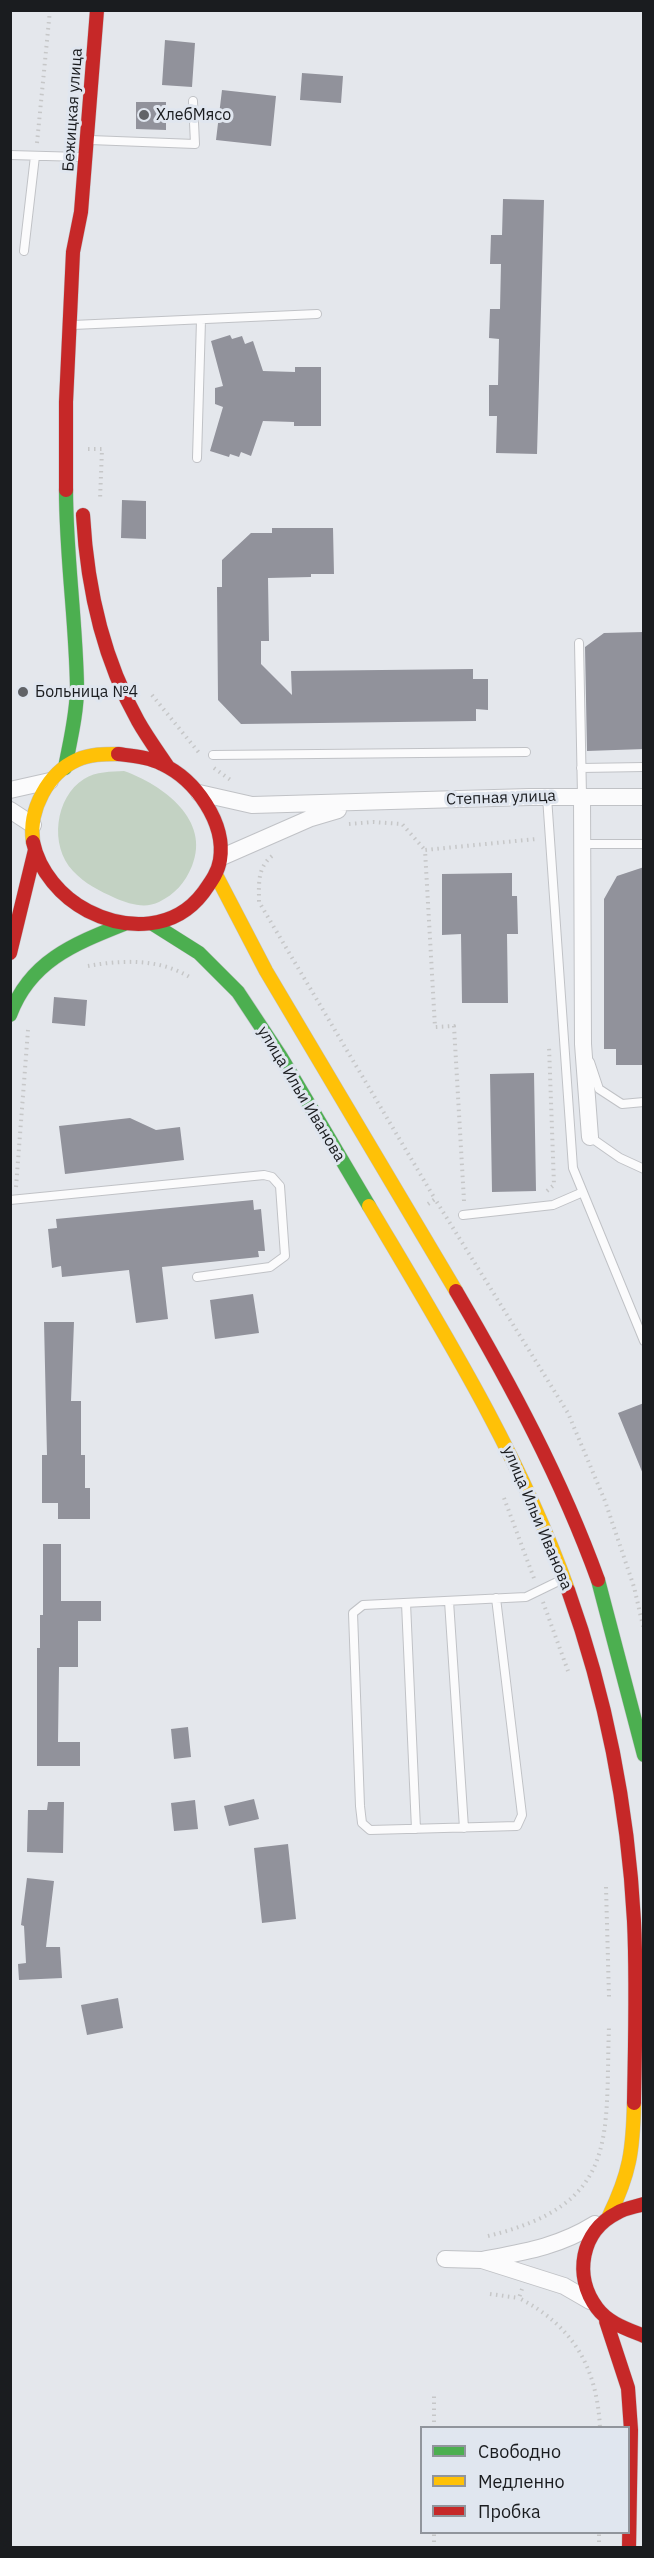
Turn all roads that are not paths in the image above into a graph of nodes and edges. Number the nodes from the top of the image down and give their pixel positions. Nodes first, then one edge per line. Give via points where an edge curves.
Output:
1 (97, 10) edge
2 (193, 101) dead end
3 (87, 140) junction
4 (10, 154) edge
5 (35, 156) junction
6 (86, 158) junction
7 (81, 212) junction
8 (24, 251) dead end
9 (317, 314) dead end
10 (201, 320) junction
11 (69, 326) junction
12 (84, 331) junction
13 (197, 458) dead end
14 (82, 502) dead end
15 (579, 643) dead end
16 (526, 752) dead end
17 (211, 758) road end
18 (168, 767) junction
19 (644, 767) edge
20 (65, 768) junction
21 (581, 768) junction
22 (50, 781) junction
23 (10, 790) edge
24 (199, 793) junction
25 (582, 796) junction
26 (547, 797) junction
27 (644, 797) edge
28 (364, 803) junction
29 (10, 810) edge
30 (33, 825) junction
31 (582, 844) junction
32 (644, 844) edge
33 (35, 850) junction
34 (222, 857) junction
35 (216, 875) junction
36 (124, 924) junction
37 (153, 924) junction
38 (10, 953) edge
39 (10, 1015) edge
40 (583, 1044) junction
41 (644, 1102) edge
42 (590, 1137) joint
43 (644, 1169) edge
44 (583, 1192) junction
45 (13, 1200) edge
46 (463, 1215) dead end
47 (197, 1277) dead end
48 (644, 1341) edge
49 (564, 1579) junction
50 (496, 1598) junction
51 (449, 1600) junction
52 (406, 1603) junction
53 (644, 1755) edge
54 (464, 1828) junction
55 (416, 1829) junction
56 (644, 2204) edge
57 (609, 2216) junction
58 (445, 2259) dead end
59 (482, 2260) junction
60 (590, 2301) junction
61 (606, 2321) junction
62 (644, 2336) edge
63 (630, 2488) edge

1 - 3 main road, Бежицкая улица
2 - 3 lane via 195,144
3 - 6 main road, Бежицкая улица
4 - 5 lane
5 - 6 lane
5 - 8 lane
6 - 7 main road, Бежицкая улица
7 - 11 main road via 72,252
7 - 12 main road via 86,252
9 - 10 lane
10 - 12 lane
10 - 13 lane
11 - 12 lane
11 - 20 main road via 64,450 77,688
14 - 18 main road via 90,575 116,675 137,721
15 - 21 lane
16 - 17 lane
18 - 20 main road via 142,756 118,754 89,756
18 - 24 main road
19 - 21 lane
20 - 22 main road
21 - 25 lane
22 - 23 street
22 - 30 main road via 36,805
24 - 28 street, Степная улица via 252,805
24 - 34 main road via 216,821
25 - 26 street, Степная улица
25 - 27 street, Степная улица
25 - 31 street
26 - 28 street, Степная улица
26 - 44 lane via 573,1168
28 - 34 street via 312,818
29 - 30 street
30 - 33 main road
31 - 32 lane
31 - 40 street
33 - 36 main road via 46,873 62,892 98,917
33 - 38 main road
34 - 35 main road
35 - 37 main road via 210,887 188,908
35 - 53 main road, улица Ильи Иванова via 266,971 534,1429 573,1512 604,1596
36 - 37 main road
36 - 39 main road via 54,957 32,975
37 - 49 main road, улица Ильи Иванова via 202,955 237,990 272,1045 505,1442
40 - 41 lane via 599,1089 622,1104
40 - 42 street
42 - 43 lane
44 - 46 lane via 552,1205
44 - 48 lane
45 - 47 lane via 272,1177 280,1186 285,1256 270,1267
49 - 50 lane via 526,1597
49 - 57 main road, улица Ильи Иванова via 599,1693 615,1767 635,1919 632,2158
50 - 51 lane
50 - 54 lane via 522,1815 517,1826
51 - 52 lane
51 - 54 lane
52 - 55 lane
52 - 55 lane via 363,1605 353,1613 360,1806 362,1823 370,1830
54 - 55 lane
56 - 57 main road via 627,2206
57 - 59 street via 576,2236 543,2249
57 - 60 main road, улица Ильи Иванова via 586,2246 582,2264
58 - 59 street
59 - 60 street via 564,2286
60 - 61 main road
61 - 62 main road via 624,2332
61 - 63 main road via 628,2388

